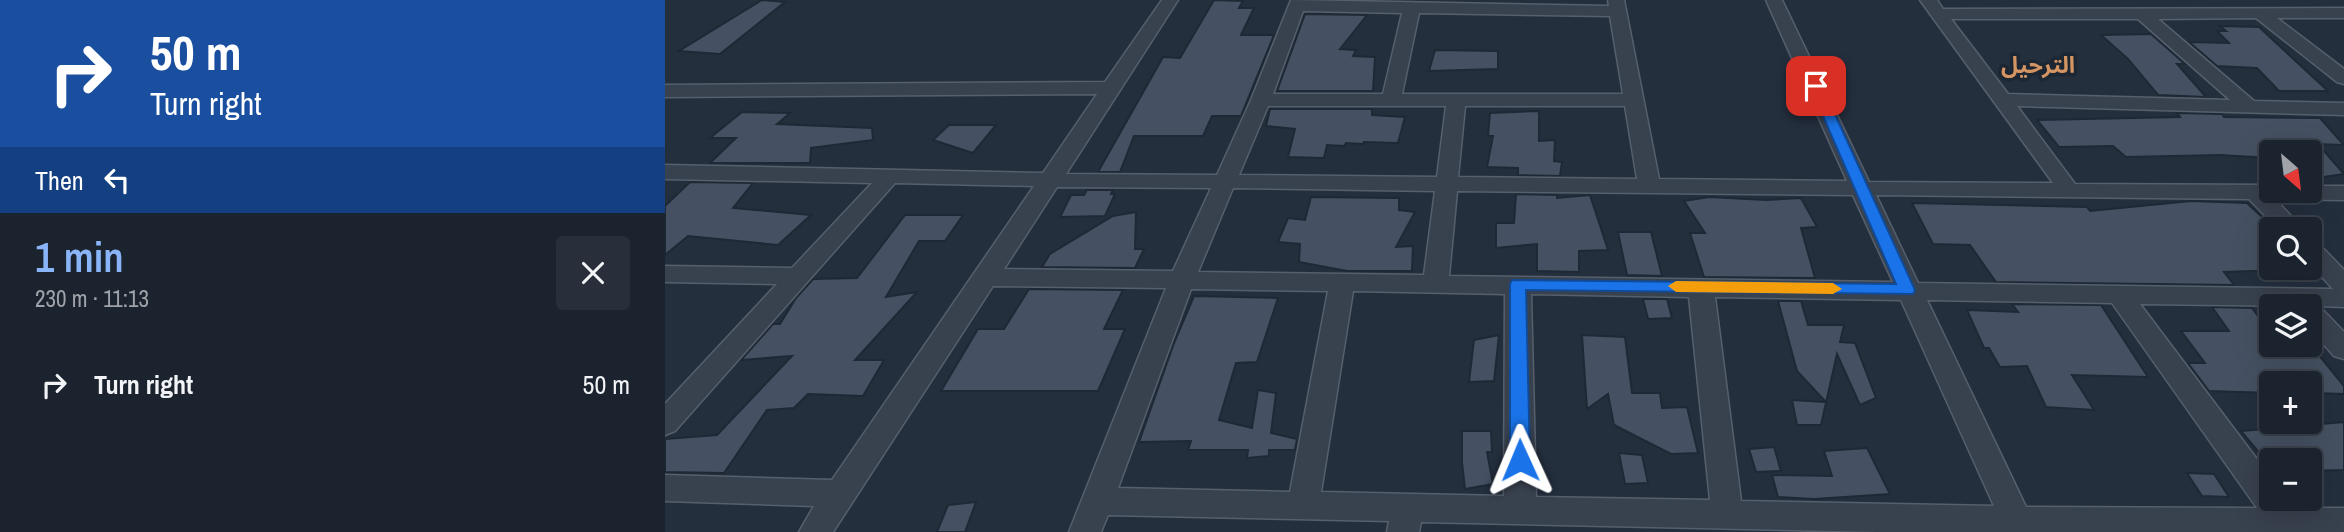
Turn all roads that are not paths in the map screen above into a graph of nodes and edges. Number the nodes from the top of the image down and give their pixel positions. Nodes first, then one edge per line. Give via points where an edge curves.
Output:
1 (1170, 0) edge
2 (1774, 0) edge
3 (2245, 0) edge
4 (1297, 3) edge
5 (1617, 6) edge
6 (1933, 7) edge
7 (1412, 8) junction
8 (2344, 13) edge
9 (2143, 14) junction
10 (2261, 14) junction
11 (2344, 78) edge
12 (1112, 88) junction
13 (665, 91) edge
14 (1261, 100) junction
15 (1391, 100) junction
16 (1456, 100) junction
17 (1633, 100) junction
18 (2002, 100) junction
19 (2249, 107) junction
20 (2344, 109) edge
21 (665, 172) edge
22 (889, 177) junction
23 (1051, 180) junction
24 (1223, 182) junction
25 (1448, 184) junction
26 (1649, 186) junction
27 (1862, 188) junction
28 (2068, 189) junction
29 (2255, 192) junction
30 (2344, 193) edge
31 (2279, 217) edge
32 (2322, 262) edge
33 (665, 274) edge
34 (799, 276) junction
35 (986, 277) junction
36 (1182, 280) junction
37 (1342, 282) junction
38 (1436, 283) junction
39 (1518, 284) junction
40 (2344, 285) edge
41 (1701, 287) junction
42 (1907, 290) junction
43 (2119, 294) junction
44 (2344, 298) edge
45 (2322, 302) edge
46 (2259, 303) edge
47 (2322, 326) edge
48 (2344, 349) edge
49 (665, 423) edge
50 (665, 488) edge
51 (841, 494) junction
52 (1097, 501) junction
53 (1303, 505) junction
54 (1520, 510) junction
55 (1727, 514) junction
56 (1405, 520) edge
57 (2286, 522) junction
58 (2344, 522) edge
59 (2018, 526) edge
60 (815, 532) edge
61 (1085, 532) edge

1 - 12 street
2 - 27 street
3 - 10 street
4 - 7 street
4 - 14 street
5 - 7 street
5 - 17 street
6 - 9 street
6 - 18 street
7 - 15 street
8 - 10 street
9 - 10 street
9 - 19 street
10 - 11 street
12 - 13 street
12 - 23 street
14 - 15 street
14 - 24 street
15 - 16 street
16 - 17 street
16 - 25 street
17 - 26 street
18 - 19 street
18 - 28 street
19 - 20 street
21 - 22 street
22 - 23 street
22 - 34 street
23 - 24 street
23 - 35 street
24 - 25 street
24 - 36 street
25 - 26 street
25 - 38 street
26 - 27 street
27 - 28 street
27 - 42 street
28 - 29 street
29 - 30 street
29 - 31 street
32 - 40 street
33 - 34 street
34 - 49 street
35 - 36 street
35 - 51 street
36 - 37 street
36 - 52 street
37 - 38 street
37 - 53 street
38 - 39 street
39 - 41 street
39 - 54 street
41 - 42 street
41 - 55 street
42 - 43 street
42 - 59 street
43 - 46 street
43 - 57 street
44 - 45 street
47 - 48 street
50 - 51 street
51 - 60 street
52 - 53 street
52 - 61 street
53 - 56 street
54 - 55 street
54 - 56 street
55 - 59 street
57 - 58 street
57 - 59 street

